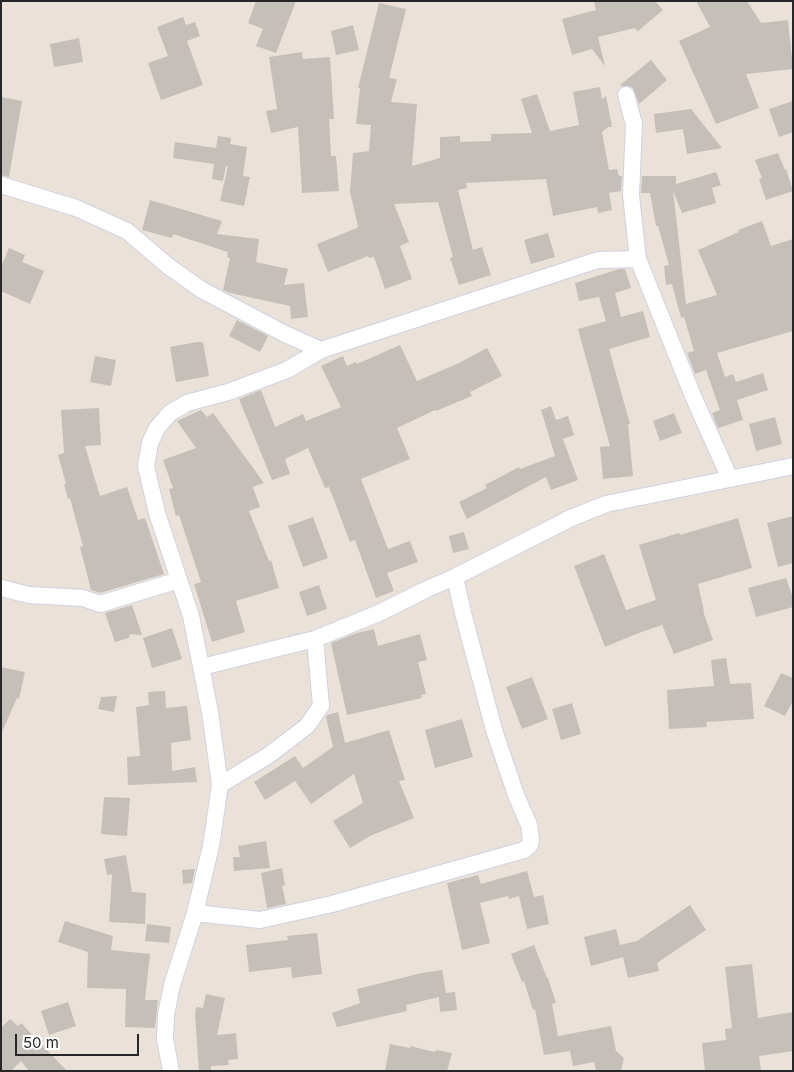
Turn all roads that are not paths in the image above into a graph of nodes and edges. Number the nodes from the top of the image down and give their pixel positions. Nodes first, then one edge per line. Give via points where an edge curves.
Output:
1 (626, 95) dead end
2 (1, 185) edge
3 (638, 259) junction
4 (321, 350) junction
5 (793, 466) edge
6 (730, 479) junction
7 (456, 577) junction
8 (179, 580) junction
9 (1, 588) edge
10 (316, 639) junction
11 (202, 667) junction
12 (220, 785) junction
13 (195, 913) junction
14 (171, 1071) edge

1 - 3 street via 634,124 631,195
2 - 4 street via 76,208 128,232 202,290
3 - 4 street via 598,260
3 - 6 street via 689,388
4 - 8 street via 287,370 186,404 170,413 157,428 150,443 146,466 157,514
5 - 6 street
6 - 7 street via 606,504 571,518
7 - 10 street
7 - 13 street via 494,730 529,825 530,845 524,850 332,904 260,920
8 - 9 street via 100,604 83,598 29,595
8 - 11 street
10 - 11 street
10 - 12 street via 321,706 307,726 269,755
11 - 12 street
12 - 13 street via 211,846
13 - 14 street via 166,1015 165,1039

